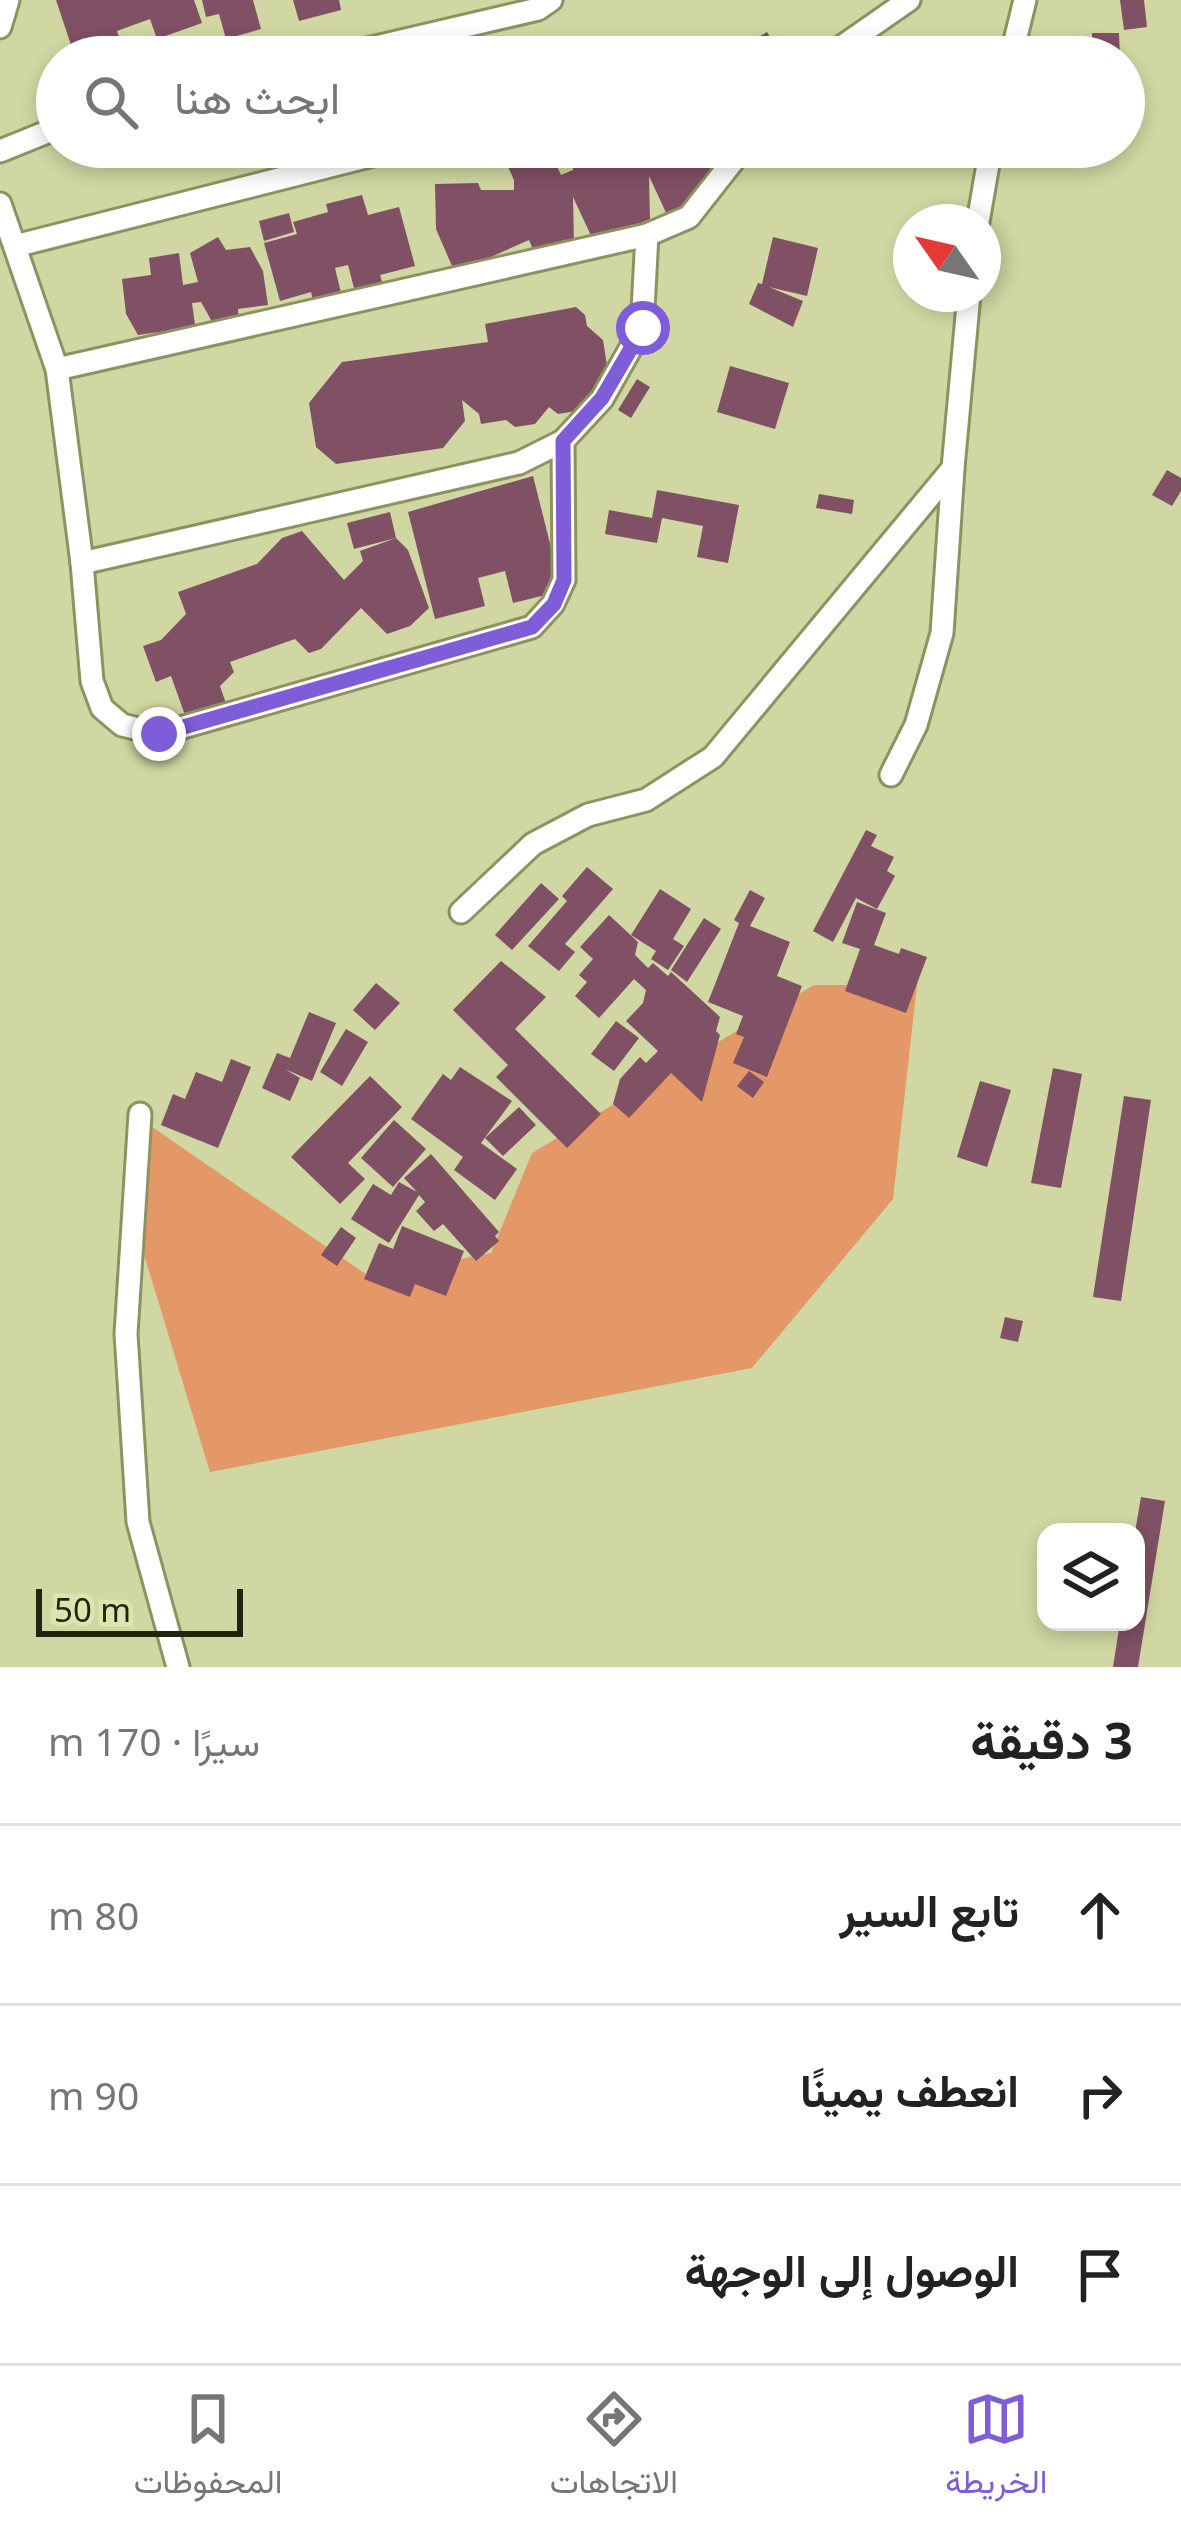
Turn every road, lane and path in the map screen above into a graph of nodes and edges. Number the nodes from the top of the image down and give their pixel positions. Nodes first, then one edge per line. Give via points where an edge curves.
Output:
1 (8, 0) edge
2 (551, 0) edge
3 (909, 0) edge
4 (1025, 0) edge
5 (0, 27) edge
6 (422, 36) edge
7 (857, 36) edge
8 (1016, 36) edge
9 (36, 136) edge
10 (0, 151) edge
11 (322, 168) edge
12 (728, 168) edge
13 (987, 168) edge
14 (0, 204) edge
15 (981, 204) edge
16 (647, 235) junction
17 (15, 246) junction
18 (967, 312) edge
19 (56, 370) junction
20 (563, 441) junction
21 (953, 468) junction
22 (82, 563) junction
23 (891, 775) dead end
24 (460, 912) dead end
25 (140, 1114) dead end
26 (178, 1667) edge

1 - 5 street
2 - 6 street
3 - 7 street
4 - 8 street
9 - 10 street
11 - 17 street
12 - 16 street via 689,218
13 - 15 street
14 - 17 street
16 - 19 street
16 - 20 street via 643,328 602,398
17 - 19 street
18 - 21 street
19 - 22 street
20 - 22 street via 519,463
20 - 22 street via 564,580 532,627 159,734 122,725 102,708 92,681
21 - 23 street via 942,633 916,725
21 - 24 street via 712,757 646,800 588,815 533,844
25 - 26 street via 126,1334 138,1522

